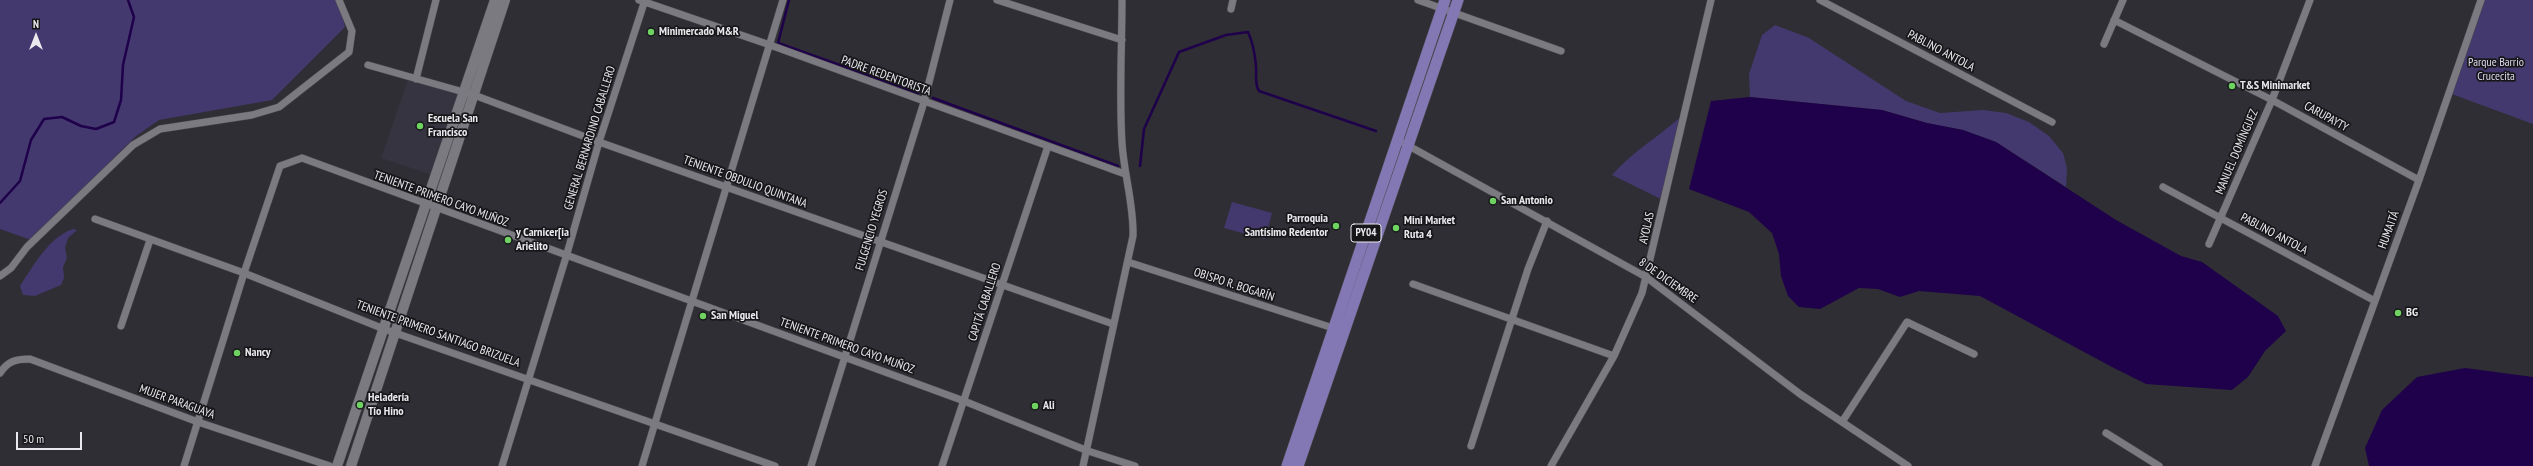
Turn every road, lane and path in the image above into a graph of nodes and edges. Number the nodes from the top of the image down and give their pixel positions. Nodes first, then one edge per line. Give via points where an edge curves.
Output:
1 (339, 0) edge
2 (436, 0) edge
3 (495, 0) edge
4 (505, 0) edge
5 (783, 0) edge
6 (950, 0) edge
7 (997, 0) edge
8 (1122, 0) edge
9 (1233, 0) edge
10 (1418, 0) edge
11 (1458, 0) edge
12 (1711, 0) edge
13 (1820, 0) edge
14 (2123, 0) edge
15 (2310, 0) edge
16 (2481, 0) edge
17 (642, 1) edge
18 (1444, 4) edge
19 (1231, 9) dead end
20 (1454, 12) junction
21 (2114, 20) junction
22 (1122, 40) junction
23 (2104, 44) dead end
24 (770, 45) junction
25 (1561, 52) dead end
26 (368, 65) dead end
27 (416, 79) junction
28 (469, 93) junction
29 (2272, 100) junction
30 (924, 102) junction
31 (2052, 122) dead end
32 (1398, 140) junction
33 (598, 142) junction
34 (1409, 144) junction
35 (1048, 146) junction
36 (1125, 174) junction
37 (2418, 180) junction
38 (2163, 187) dead end
39 (728, 188) junction
40 (431, 207) junction
41 (2220, 218) junction
42 (95, 219) dead end
43 (1547, 221) junction
44 (150, 240) junction
45 (879, 242) junction
46 (2209, 244) dead end
47 (566, 257) junction
48 (1128, 262) junction
49 (244, 272) junction
50 (0, 276) edge
51 (1646, 277) junction
52 (1413, 284) dead end
53 (1003, 285) junction
54 (2375, 301) junction
55 (692, 302) junction
56 (1513, 319) junction
57 (1113, 324) junction
58 (121, 326) dead end
59 (1333, 328) junction
60 (384, 329) junction
61 (396, 332) junction
62 (1974, 354) dead end
63 (844, 356) junction
64 (1614, 356) junction
65 (0, 373) edge
66 (529, 378) junction
67 (964, 401) junction
68 (198, 422) junction
69 (1842, 422) junction
70 (656, 423) junction
71 (2106, 433) dead end
72 (1471, 446) dead end
73 (1088, 451) junction
74 (184, 466) edge
75 (330, 466) edge
76 (338, 466) edge
77 (352, 466) edge
78 (502, 466) edge
79 (642, 466) edge
80 (775, 466) edge
81 (811, 466) edge
82 (942, 466) edge
83 (1083, 466) edge
84 (1135, 466) edge
85 (1287, 466) edge
86 (1298, 466) edge
87 (1551, 466) edge
88 (1908, 466) edge
89 (2159, 466) edge
90 (2315, 466) edge

1 - 50 street via 352,31 349,52 279,107 252,115 160,129 133,145 27,247 11,268
2 - 27 street
3 - 28 main road
4 - 28 main road
5 - 24 street
6 - 30 street, FULGENCIO YEGROS
7 - 22 street
8 - 22 street
9 - 19 street
10 - 18 street
11 - 20 main road, PY04
12 - 51 street, AYOLAS
13 - 31 street, PABLINO ANTOLA
14 - 21 street
15 - 29 street, MANUEL DOMÍNGUEZ
16 - 37 street, HUMAITÁ
17 - 24 street, PADRE REDENTORISTA
17 - 33 street, GENERAL BERNARDINO CABALLERO
18 - 20 street
18 - 32 main road, PY04
20 - 25 street
20 - 34 main road, PY04
21 - 23 street
21 - 29 street, CARUPAYTY
22 - 36 street via 1122,141
24 - 30 street, PADRE REDENTORISTA
24 - 39 street
26 - 27 street, TENIENTE OBDULIO QUINTANA
27 - 28 street, TENIENTE OBDULIO QUINTANA
28 - 33 street, TENIENTE OBDULIO QUINTANA
28 - 40 main road
29 - 37 street, CARUPAYTY
29 - 41 street, MANUEL DOMÍNGUEZ
30 - 35 street, PADRE REDENTORISTA
30 - 45 street, FULGENCIO YEGROS
32 - 34 street, 8 DE DICIEMBRE
32 - 59 main road, PY04
33 - 39 street, TENIENTE OBDULIO QUINTANA
33 - 47 street, GENERAL BERNARDINO CABALLERO
34 - 43 street, 8 DE DICIEMBRE
34 - 86 main road, PY04
35 - 36 street, PADRE REDENTORISTA
35 - 53 street, CAPITÁ CABALLERO
36 - 48 street via 1134,214 1134,236
37 - 54 street, HUMAITÁ
38 - 41 street, PABLINO ANTOLA
39 - 45 street, TENIENTE OBDULIO QUINTANA
39 - 55 street
40 - 47 street, TENIENTE PRIMERO CAYO MUÑOZ
40 - 49 street, TENIENTE PRIMERO CAYO MUÑOZ via 302,158 280,166
40 - 60 main road
40 - 61 main road
41 - 46 street, MANUEL DOMÍNGUEZ
41 - 54 street, PABLINO ANTOLA
42 - 44 street, TENIENTE PRIMERO SANTIAGO BRIZUELA
43 - 51 street, 8 DE DICIEMBRE
43 - 56 street via 1528,269
44 - 49 street, TENIENTE PRIMERO SANTIAGO BRIZUELA
44 - 58 street
45 - 53 street, TENIENTE OBDULIO QUINTANA
45 - 63 street, FULGENCIO YEGROS
47 - 55 street, TENIENTE PRIMERO CAYO MUÑOZ
47 - 66 street, GENERAL BERNARDINO CABALLERO
48 - 57 street
48 - 59 street, OBISPO R. BOGARÍN
49 - 60 street, TENIENTE PRIMERO SANTIAGO BRIZUELA
49 - 68 street
51 - 64 street, AYOLAS
51 - 69 street, 8 DE DICIEMBRE via 1800,394
52 - 56 street
53 - 57 street, TENIENTE OBDULIO QUINTANA
53 - 67 street, CAPITÁ CABALLERO
54 - 90 street, HUMAITÁ
55 - 63 street, TENIENTE PRIMERO CAYO MUÑOZ
55 - 70 street
56 - 64 street
56 - 72 street
57 - 73 street
59 - 85 main road, PY04
60 - 61 street, TENIENTE PRIMERO SANTIAGO BRIZUELA
60 - 76 main road
61 - 66 street, TENIENTE PRIMERO SANTIAGO BRIZUELA
61 - 77 main road
62 - 69 street via 1907,322
63 - 67 street, TENIENTE PRIMERO CAYO MUÑOZ
63 - 81 street, FULGENCIO YEGROS
64 - 87 street, AYOLAS
65 - 68 street, MUJER PARAGUAYA via 6,364 17,359 30,359
66 - 70 street, TENIENTE PRIMERO SANTIAGO BRIZUELA
66 - 78 street, GENERAL BERNARDINO CABALLERO
67 - 73 street, TENIENTE PRIMERO CAYO MUÑOZ
67 - 82 street, CAPITÁ CABALLERO
68 - 74 street
68 - 75 street, MUJER PARAGUAYA
69 - 88 street, 8 DE DICIEMBRE
70 - 79 street
70 - 80 street, TENIENTE PRIMERO SANTIAGO BRIZUELA
71 - 89 street
73 - 83 street
73 - 84 street, TENIENTE PRIMERO CAYO MUÑOZ

